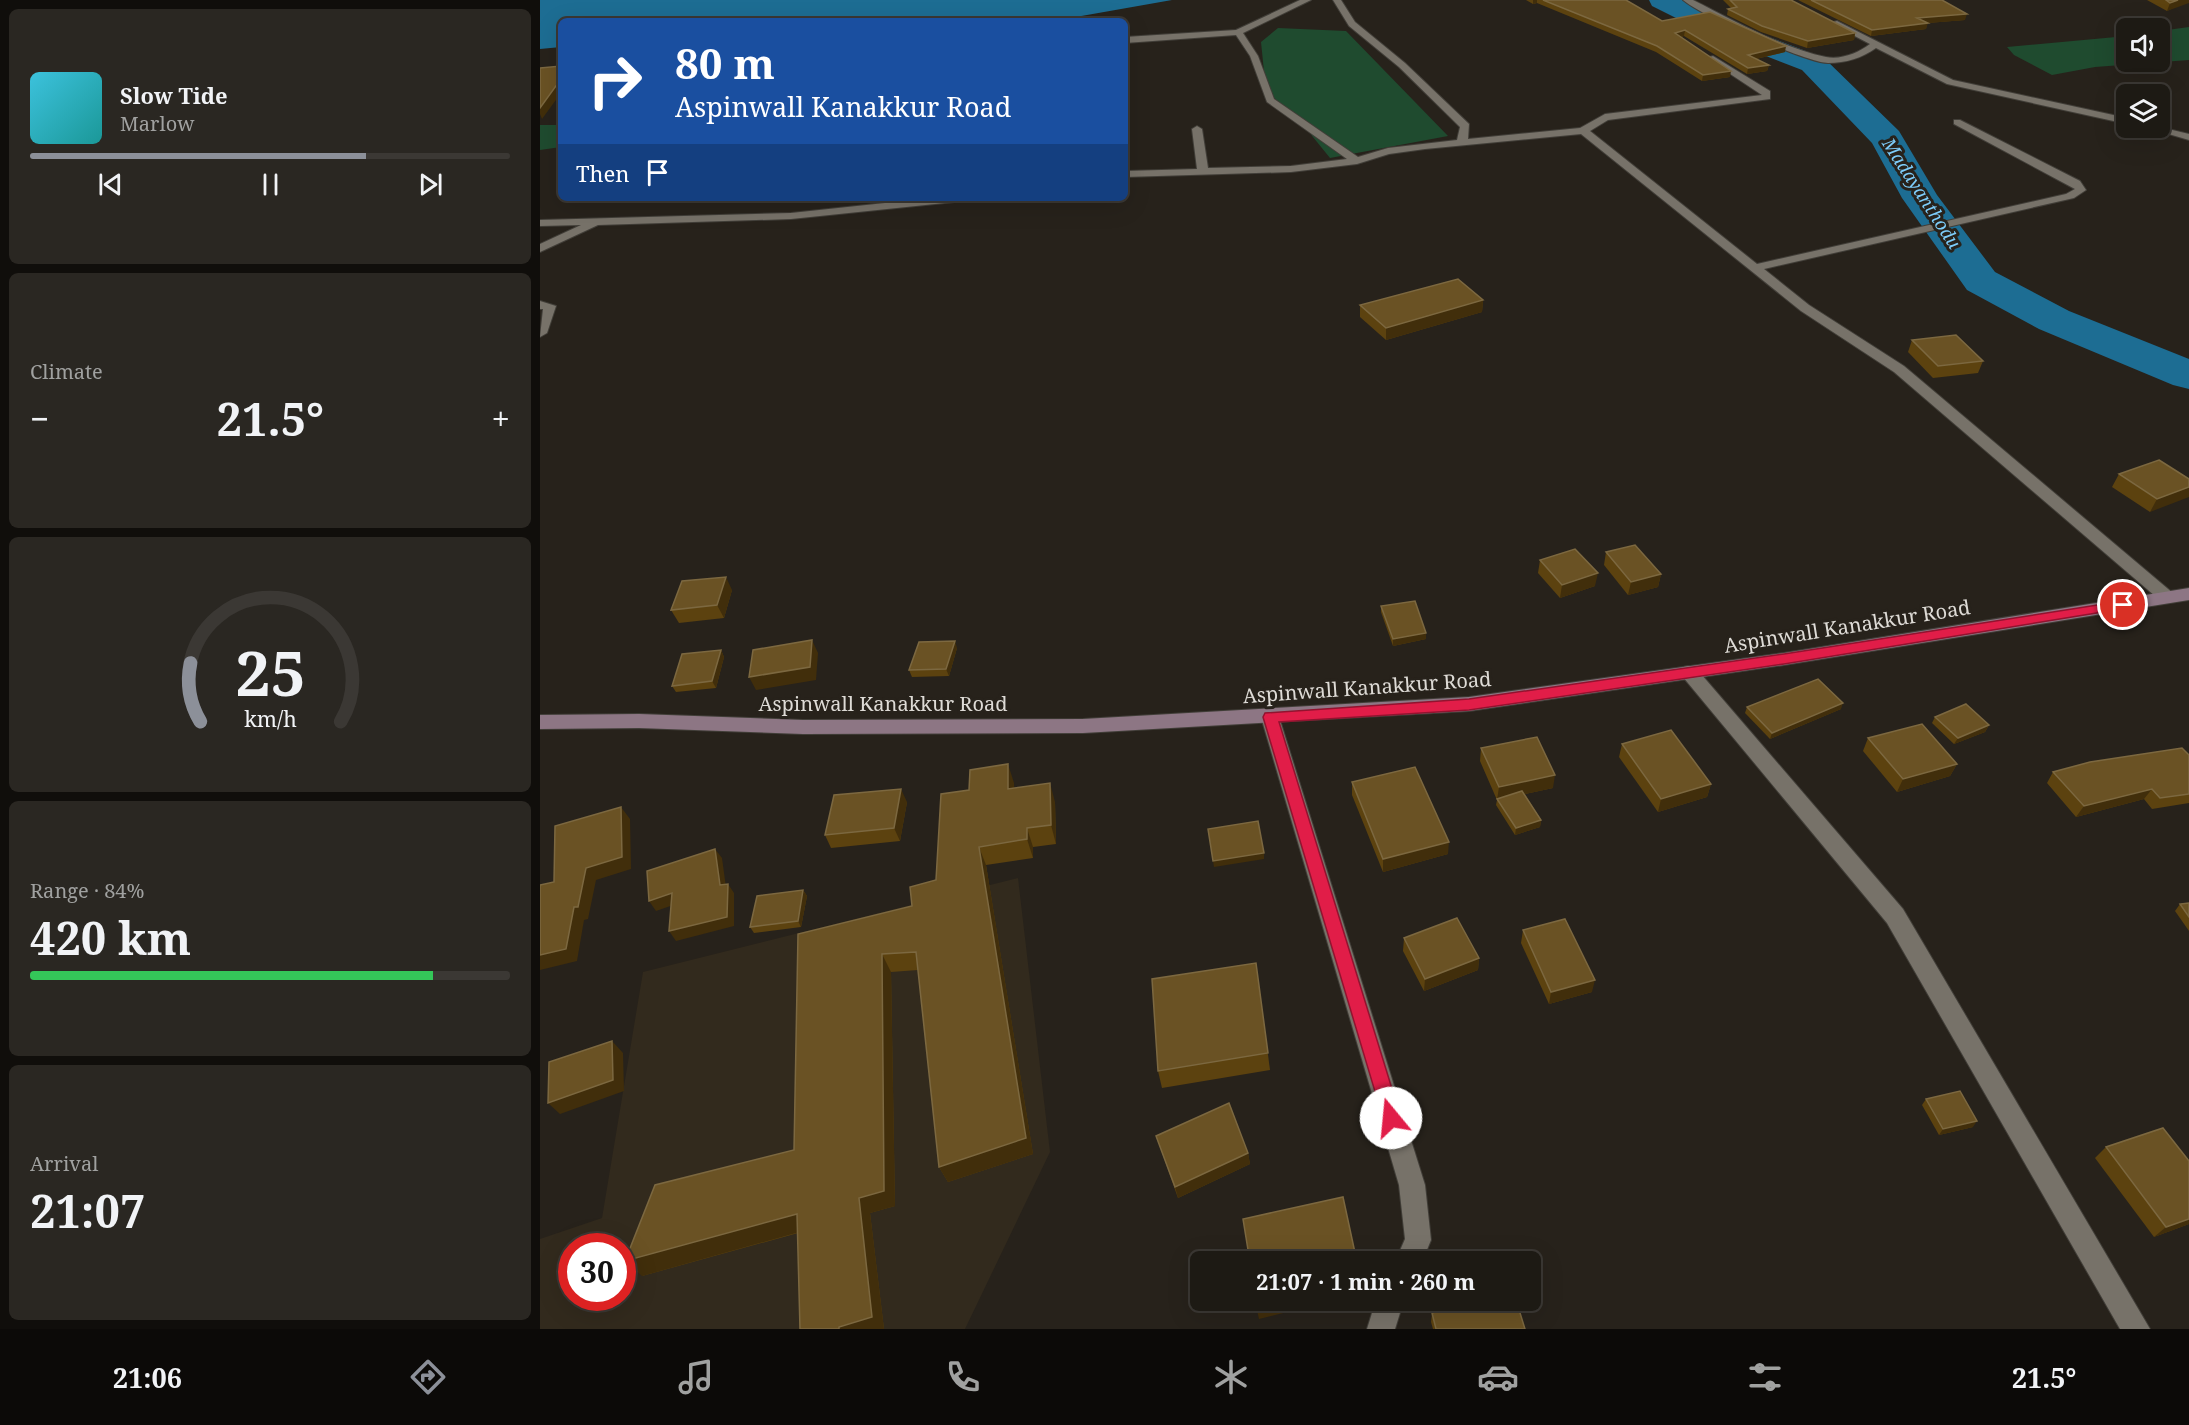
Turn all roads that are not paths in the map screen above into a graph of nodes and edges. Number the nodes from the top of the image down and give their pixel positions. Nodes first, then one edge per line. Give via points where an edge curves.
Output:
1 (1307, 0) edge
2 (1337, 0) edge
3 (1687, 0) edge
4 (1824, 18) edge
5 (1238, 32) junction
6 (1128, 40) edge
7 (1876, 44) junction
8 (1699, 51) edge
9 (2116, 119) edge
10 (1957, 122) dead end
11 (1197, 129) dead end
12 (1583, 131) junction
13 (2170, 132) edge
14 (2189, 137) edge
15 (1462, 143) junction
16 (1357, 161) junction
17 (1128, 174) edge
18 (1203, 174) junction
19 (935, 201) edge
20 (603, 220) junction
21 (540, 223) edge
22 (540, 248) edge
23 (1754, 268) junction
24 (540, 305) edge
25 (540, 333) edge
26 (2189, 594) edge
27 (2168, 598) junction
28 (1689, 672) junction
29 (1270, 717) junction
30 (540, 722) edge
31 (1413, 1251) edge
32 (1387, 1311) edge
33 (1381, 1329) edge
34 (2136, 1329) edge

1 - 5 street
2 - 15 street via 1352,24 1402,64 1465,126
3 - 7 street via 1757,36 1827,60 1859,56
4 - 7 street
5 - 6 street
5 - 16 street via 1254,57 1270,100
7 - 9 street via 1950,82
8 - 12 street via 1767,93 1767,97 1605,117
10 - 23 street via 2076,183 2081,190 2070,196
11 - 18 street
12 - 15 street
12 - 23 street
13 - 14 street
15 - 16 street via 1388,151
16 - 18 street
17 - 18 street
19 - 20 street via 791,216
20 - 21 street
20 - 22 street
23 - 27 street via 1805,308 1899,369
24 - 25 street via 550,306
26 - 27 main road, Aspinwall Kanakkur Road
27 - 28 main road, Aspinwall Kanakkur Road
28 - 29 main road, Aspinwall Kanakkur Road via 1469,704
28 - 34 street via 1895,916
29 - 30 main road, Aspinwall Kanakkur Road via 1083,726 803,727
29 - 31 street via 1412,1185 1418,1240
32 - 33 street

